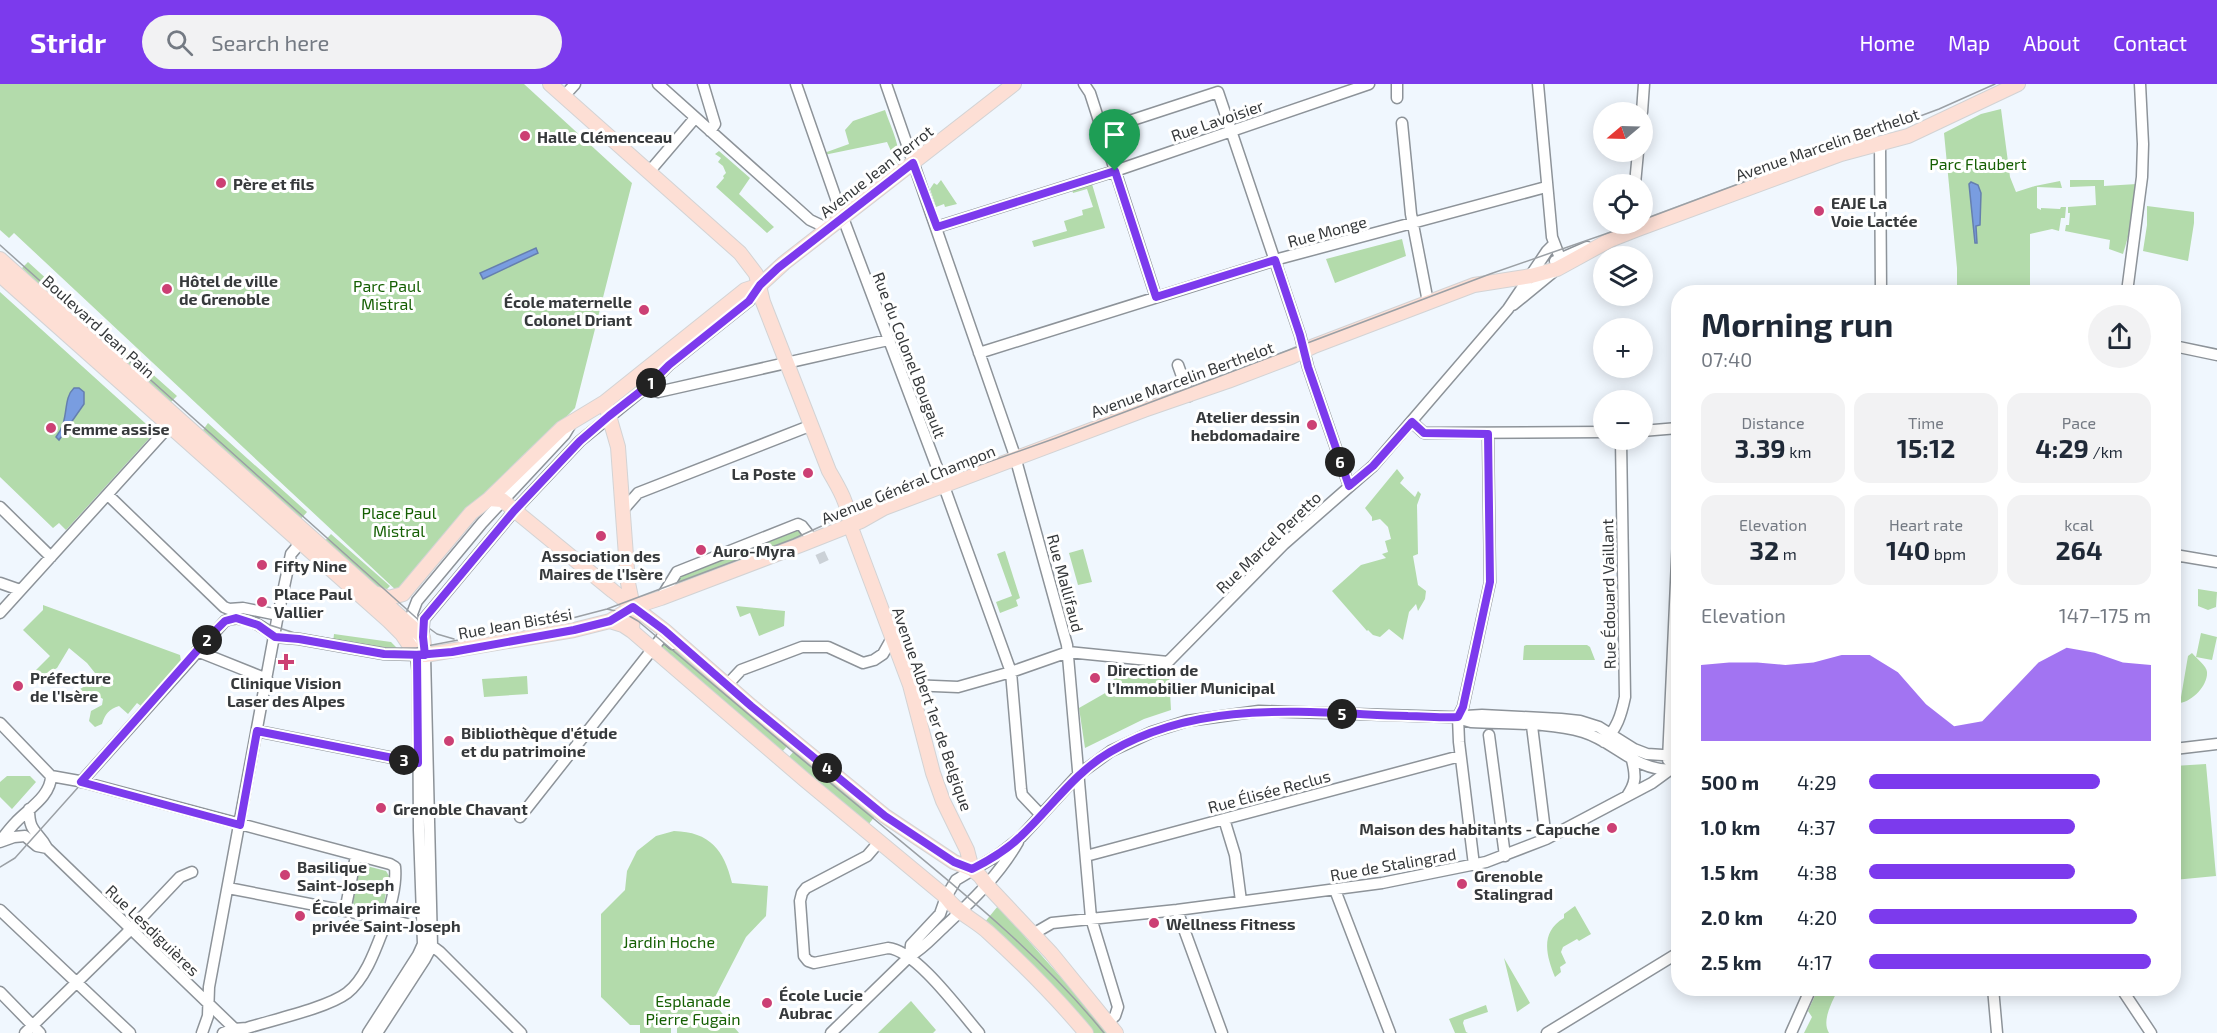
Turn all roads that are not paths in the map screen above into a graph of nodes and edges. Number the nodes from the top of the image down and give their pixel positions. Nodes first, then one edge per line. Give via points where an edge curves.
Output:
1 (550, 84) edge
2 (575, 84) edge
3 (658, 84) edge
4 (703, 84) edge
5 (796, 84) edge
6 (886, 84) edge
7 (1014, 84) edge
8 (1084, 84) edge
9 (1369, 84) edge
10 (1397, 84) edge
11 (1538, 84) edge
12 (1644, 84) edge
13 (2018, 84) edge
14 (2140, 84) edge
15 (996, 90) edge
16 (564, 96) junction
17 (1397, 98) dead end
18 (1643, 102) edge
19 (696, 118) junction
20 (1402, 123) dead end
21 (1102, 130) junction
22 (710, 131) junction
23 (1232, 132) junction
24 (1880, 144) junction
25 (913, 163) junction
26 (1115, 171) junction
27 (649, 172) junction
28 (1546, 187) junction
29 (843, 218) junction
30 (810, 220) junction
31 (1653, 220) edge
32 (1413, 223) junction
33 (937, 227) junction
34 (829, 229) junction
35 (1622, 234) edge
36 (814, 241) junction
37 (1554, 244) junction
38 (740, 253) junction
39 (0, 259) edge
40 (1275, 260) junction
41 (1558, 263) junction
42 (778, 268) junction
43 (0, 275) edge
44 (1531, 276) junction
45 (760, 285) junction
46 (1881, 285) edge
47 (2128, 285) edge
48 (1156, 297) junction
49 (1428, 302) junction
50 (1508, 309) junction
51 (888, 340) junction
52 (2181, 347) edge
53 (1304, 351) junction
54 (979, 353) junction
55 (2217, 355) edge
56 (787, 363) junction
57 (1178, 364) dead end
58 (639, 375) junction
59 (650, 384) junction
60 (1189, 396) junction
61 (605, 402) junction
62 (609, 416) junction
63 (173, 421) junction
64 (1412, 422) junction
65 (812, 425) junction
66 (1671, 429) edge
67 (1653, 430) edge
68 (1593, 432) edge
69 (1488, 434) junction
70 (1621, 450) edge
71 (1015, 459) junction
72 (944, 486) junction
73 (1349, 486) junction
74 (108, 495) junction
75 (496, 499) junction
76 (0, 507) edge
77 (623, 510) junction
78 (514, 511) junction
79 (850, 525) junction
80 (304, 538) junction
81 (813, 540) junction
82 (51, 557) junction
83 (2181, 559) edge
84 (2217, 562) edge
85 (0, 583) edge
86 (628, 583) junction
87 (20, 590) junction
88 (613, 591) junction
89 (374, 593) junction
90 (661, 598) junction
91 (633, 607) junction
92 (0, 613) edge
93 (278, 615) junction
94 (610, 621) junction
95 (632, 631) junction
96 (418, 632) junction
97 (275, 637) junction
98 (892, 638) junction
99 (652, 649) junction
100 (197, 651) junction
101 (1068, 652) junction
102 (421, 655) junction
103 (694, 655) junction
104 (1011, 672) junction
105 (267, 679) junction
106 (727, 685) junction
107 (910, 685) junction
108 (1458, 717) junction
109 (1, 725) edge
110 (1532, 726) junction
111 (257, 731) junction
112 (1489, 735) dead end
113 (1608, 737) junction
114 (2217, 738) edge
115 (2181, 741) edge
116 (2217, 744) edge
117 (2181, 748) edge
118 (1671, 755) edge
119 (1460, 756) junction
120 (1632, 760) junction
121 (418, 763) junction
122 (1671, 767) edge
123 (1671, 771) edge
124 (1078, 775) junction
125 (51, 776) junction
126 (81, 782) junction
127 (1627, 797) junction
128 (29, 810) junction
129 (1041, 815) junction
130 (520, 817) dead end
131 (1224, 819) junction
132 (240, 825) junction
133 (1021, 837) junction
134 (1546, 839) junction
135 (0, 842) edge
136 (879, 842) junction
137 (47, 848) junction
138 (356, 856) junction
139 (1086, 856) junction
140 (1505, 856) junction
141 (1474, 865) junction
142 (972, 869) junction
143 (192, 872) dead end
144 (986, 884) junction
145 (228, 888) junction
146 (1335, 890) junction
147 (945, 897) junction
148 (1241, 901) junction
149 (0, 910) edge
150 (1177, 910) junction
151 (345, 911) junction
152 (962, 911) junction
153 (1091, 918) junction
154 (387, 919) junction
155 (131, 929) junction
156 (427, 929) junction
157 (1033, 934) junction
158 (427, 945) junction
159 (910, 956) junction
160 (1671, 957) edge
161 (77, 982) junction
162 (0, 992) edge
163 (1807, 996) edge
164 (1994, 996) edge
165 (2126, 996) edge
166 (209, 1004) junction
167 (1112, 1028) edge
168 (32, 1031) edge
169 (237, 1031) edge
170 (977, 1032) edge
171 (130, 1033) edge
172 (202, 1033) edge
173 (223, 1033) edge
174 (368, 1033) edge
175 (377, 1033) edge
176 (521, 1033) edge
177 (831, 1033) edge
178 (1086, 1033) edge
179 (1222, 1033) edge
180 (1390, 1033) edge
181 (1547, 1033) edge
182 (1791, 1033) edge
183 (1997, 1033) edge
184 (2151, 1033) edge

1 - 16 main road
2 - 16 street
3 - 19 street
4 - 22 street via 716,124
5 - 29 street, Rue du Colonel Bougault
6 - 25 street, Rue Mallifaud
7 - 15 main road, Avenue Jean Perrot
8 - 21 street
9 - 23 street, Rue Lavoisier
10 - 17 street
11 - 28 street
12 - 18 street
13 - 24 main road, Avenue Marcelin Berthelot via 1918,132
14 - 47 street via 2144,144
15 - 25 main road, Avenue Jean Perrot
16 - 27 main road
19 - 22 street
19 - 27 street
20 - 32 street
21 - 23 street via 1218,92
21 - 26 street
22 - 30 street
23 - 26 street, Rue Lavoisier
23 - 40 street
24 - 31 main road, Avenue Marcelin Berthelot
24 - 46 street
25 - 29 main road, Avenue Jean Perrot
25 - 33 street, Rue Mallifaud
26 - 33 street, Rue Lavoisier
26 - 48 street
27 - 38 main road
28 - 32 street, Rue Monge
28 - 37 street
29 - 34 main road, Avenue Jean Perrot
29 - 51 street, Rue du Colonel Bougault
30 - 34 street
30 - 36 street
32 - 40 street, Rue Monge
32 - 49 street
33 - 54 street, Rue Mallifaud
34 - 36 main road, Avenue Jean Perrot
35 - 41 main road, Avenue Marcelin Berthelot
36 - 42 main road, Avenue Jean Perrot
37 - 41 street
37 - 44 street, Rue Marcel Peretto
38 - 42 main road via 757,265
38 - 45 main road, Avenue Albert 1er de Belgique
39 - 63 main road, Boulevard Jean Pain
40 - 48 street, Rue Monge
40 - 53 street
41 - 44 main road, Avenue Marcelin Berthelot
41 - 50 street, Rue Marcel Peretto via 1527,296
42 - 45 main road, Avenue Jean Perrot
43 - 63 main road, Boulevard Jean Pain
44 - 49 main road, Avenue Marcelin Berthelot via 1474,285
44 - 50 street, Rue Marcel Peretto
45 - 56 main road, Avenue Albert 1er de Belgique
45 - 58 main road, Avenue Jean Perrot via 745,290
45 - 59 street, Avenue Jean Perrot via 749,301
48 - 54 street, Rue Monge
49 - 53 main road, Avenue Marcelin Berthelot
50 - 64 street, Rue Marcel Peretto
51 - 56 street
51 - 72 street, Rue du Colonel Bougault
52 - 55 street
53 - 60 main road, Avenue Marcelin Berthelot
53 - 73 street
54 - 71 street, Rue Mallifaud
56 - 59 street via 657,392
56 - 65 main road, Avenue Albert 1er de Belgique
57 - 60 street
58 - 59 street
58 - 61 main road, Avenue Jean Perrot
59 - 62 street, Avenue Jean Perrot
60 - 71 main road, Avenue Marcelin Berthelot
61 - 62 main road
61 - 75 main road via 562,428
62 - 77 main road via 618,447
62 - 78 street
63 - 74 street
63 - 80 main road, Boulevard Jean Pain
64 - 69 street via 1424,433
64 - 73 street, Rue Marcel Peretto via 1373,466
65 - 77 street via 638,493
65 - 79 main road, Avenue Albert 1er de Belgique via 842,492
66 - 67 street
68 - 69 street
69 - 108 street via 1490,582
70 - 113 street, Rue Édouard Vaillant via 1625,697 1619,721
71 - 72 main road, Avenue Général Champon
71 - 101 street, Rue Mallifaud
72 - 79 main road, Avenue Général Champon
72 - 104 street, Rue du Colonel Bougault
73 - 101 street, Rue Marcel Peretto via 1284,544 1168,662
74 - 82 street
74 - 93 street via 224,607
75 - 78 main road
75 - 89 main road via 471,513 406,591 389,598
75 - 96 street via 417,601 412,614
76 - 82 street
77 - 86 main road
78 - 88 main road
78 - 96 street via 424,619
79 - 81 main road, Avenue Général Champon
79 - 98 main road, Avenue Albert 1er de Belgique
80 - 89 main road, Boulevard Jean Pain
80 - 93 street via 291,554
80 - 102 main road, Boulevard Jean Pain
81 - 90 main road, Avenue Général Champon
81 - 90 street, Avenue Général Champon via 800,524 777,532 677,572
82 - 87 street
83 - 84 street
85 - 87 street
86 - 88 main road via 624,589
86 - 91 main road
87 - 92 street
88 - 91 main road
88 - 94 main road via 616,605
89 - 96 main road, Boulevard Jean Pain
90 - 91 main road, Avenue Général Champon
91 - 94 main road, Rue Jean Bistési
91 - 95 main road
91 - 103 main road
93 - 97 street
94 - 95 main road
94 - 102 main road, Rue Jean Bistési
95 - 99 main road
96 - 102 main road
97 - 100 street via 258,625 228,619
97 - 102 street via 384,654
97 - 105 street
98 - 106 street via 883,654 874,660 863,663 828,647 802,647 741,670
98 - 107 main road, Avenue Albert 1er de Belgique
99 - 103 street via 663,636
99 - 130 street
99 - 136 main road
100 - 105 street
100 - 126 street
101 - 104 street
101 - 124 street, Rue Mallifaud
102 - 121 street
102 - 156 street
103 - 106 main road
104 - 107 street via 958,687
104 - 129 street, Rue du Colonel Bougault via 1022,795
105 - 111 street
106 - 142 main road via 885,816 954,862
107 - 142 main road, Avenue Albert 1er de Belgique via 933,773
108 - 110 street via 1471,722
108 - 113 street via 1580,721 1599,727
108 - 119 street
108 - 124 street via 1259,711 1230,714 1152,732 1111,751
109 - 125 street
110 - 113 street
110 - 134 street
111 - 121 street
111 - 132 street
112 - 140 street
113 - 118 street via 1651,755
113 - 120 street
114 - 115 street
116 - 117 street
119 - 131 street, Rue Élisée Reclus
119 - 141 street
120 - 122 street
120 - 127 street via 1636,779
121 - 156 street
123 - 127 street, Rue de Stalingrad
124 - 129 street
124 - 139 street, Rue Mallifaud
125 - 126 street
125 - 128 street via 46,793
126 - 132 street
127 - 134 street, Rue de Stalingrad
128 - 135 street
128 - 137 street, Rue Lesdiguières via 30,826
129 - 133 street
131 - 139 street, Rue Élisée Reclus
131 - 148 street via 1235,855
132 - 138 street
132 - 145 street
133 - 142 street
133 - 144 street
134 - 140 street, Rue de Stalingrad
135 - 137 street, Rue Lesdiguières via 25,836 37,846
136 - 147 main road
136 - 159 street via 867,856 802,893 804,956 814,963 888,948
137 - 155 street, Rue Lesdiguières
138 - 151 street
138 - 154 street via 395,867
139 - 153 street, Rue Mallifaud
140 - 141 street, Rue de Stalingrad
141 - 146 street, Rue de Stalingrad
142 - 144 main road
142 - 147 street via 956,880
143 - 155 street via 180,877
144 - 152 street
144 - 157 main road
145 - 151 street
145 - 166 street
146 - 148 street, Rue de Stalingrad
146 - 180 street
147 - 152 main road via 952,907
147 - 159 street via 940,914 910,945
148 - 150 street, Rue de Stalingrad
149 - 161 street
150 - 153 street, Rue de Stalingrad
150 - 179 street
151 - 154 street
152 - 159 street
152 - 178 main road via 1014,956
153 - 157 street, Rue de Stalingrad via 1052,923
153 - 167 street, Rue Mallifaud via 1118,1007
154 - 156 street
154 - 169 street via 374,953 347,993 331,1002
155 - 161 street
155 - 166 street, Rue Lesdiguières
156 - 158 street
157 - 167 main road
158 - 174 street
158 - 175 street via 430,952
158 - 176 street
159 - 170 street
159 - 177 street
160 - 181 street
161 - 168 street
161 - 171 street
162 - 168 street
163 - 182 street
164 - 183 street
165 - 184 street
166 - 169 street, Rue Lesdiguières
166 - 172 street
169 - 173 street

